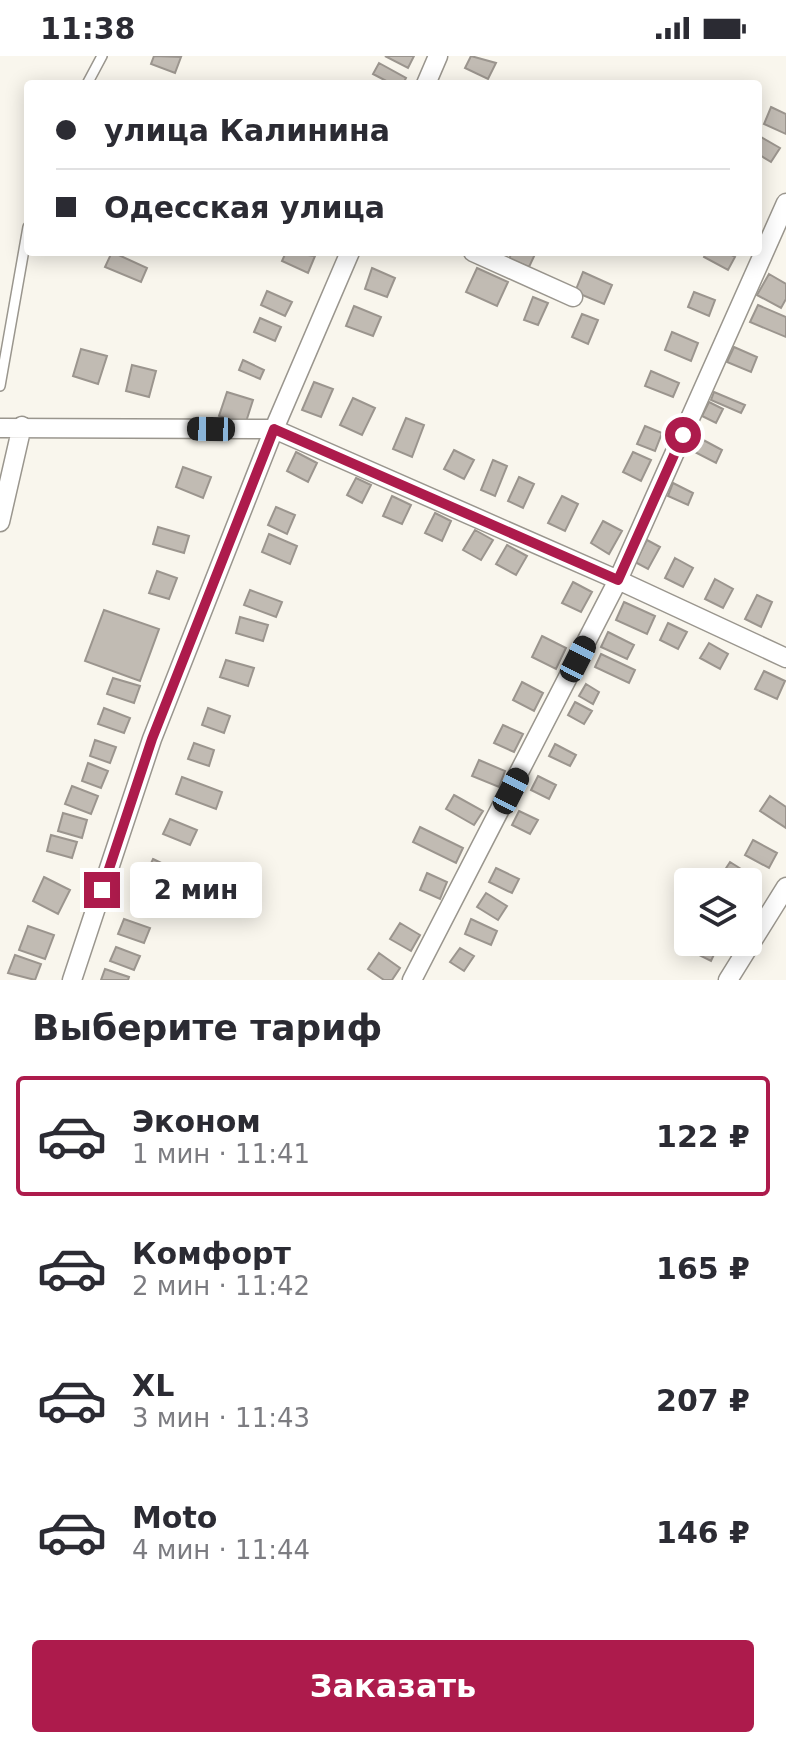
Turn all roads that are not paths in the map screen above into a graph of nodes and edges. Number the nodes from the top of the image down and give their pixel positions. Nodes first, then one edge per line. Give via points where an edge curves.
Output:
1 (102, 56) edge
2 (438, 56) edge
3 (89, 80) edge
4 (428, 80) edge
5 (786, 203) edge
6 (24, 250) edge
7 (348, 256) edge
8 (482, 256) edge
9 (573, 297) dead end
10 (0, 386) edge
11 (22, 426) junction
12 (0, 428) edge
13 (274, 429) junction
14 (0, 522) edge
15 (618, 580) junction
16 (786, 658) edge
17 (786, 887) edge
18 (72, 980) edge
19 (412, 980) edge
20 (728, 980) edge

1 - 3 lane
2 - 4 street
5 - 15 street
6 - 10 lane
7 - 13 street
8 - 9 street
11 - 12 street
11 - 13 street
11 - 14 street
13 - 15 street
13 - 18 street via 152,739
15 - 16 street
15 - 19 street
17 - 20 street

